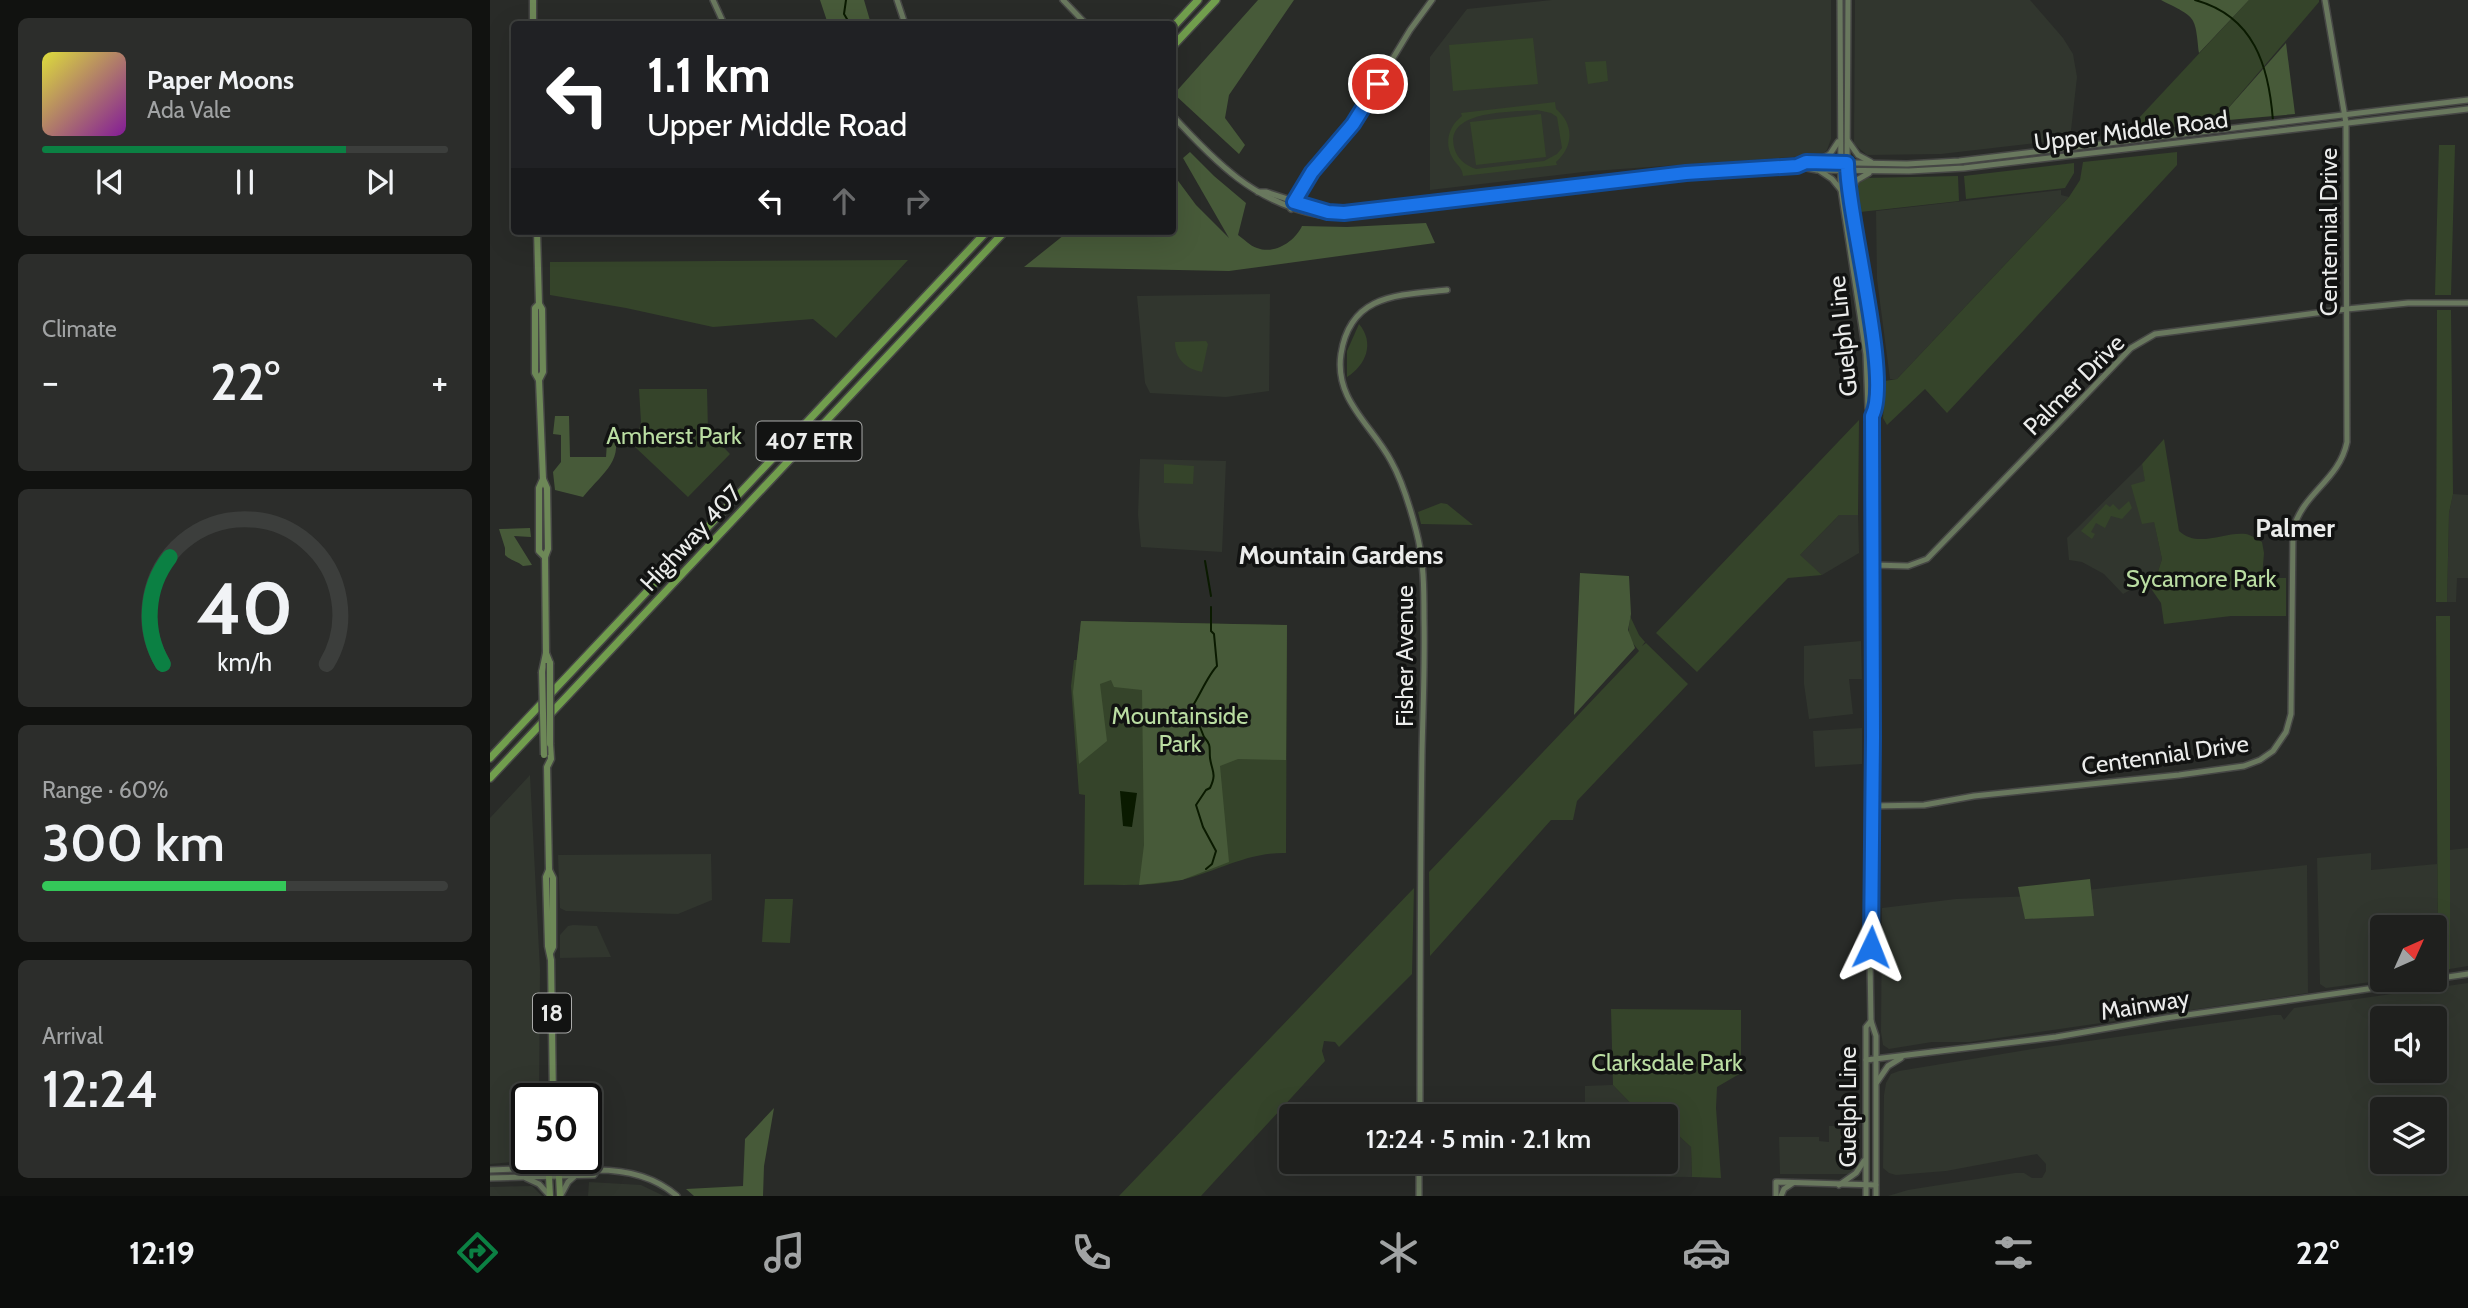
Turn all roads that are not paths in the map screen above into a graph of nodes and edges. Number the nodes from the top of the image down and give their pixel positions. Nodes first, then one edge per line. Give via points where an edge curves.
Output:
1 (533, 0) edge
2 (713, 0) edge
3 (897, 0) edge
4 (1063, 0) edge
5 (1198, 0) edge
6 (1216, 0) edge
7 (1432, 0) edge
8 (1840, 0) edge
9 (1848, 0) edge
10 (2325, 0) edge
11 (533, 21) edge
12 (723, 21) edge
13 (904, 21) edge
14 (1083, 21) edge
15 (1176, 24) edge
16 (1176, 43) edge
17 (2468, 100) edge
18 (2468, 109) edge
19 (2344, 115) junction
20 (1176, 119) edge
21 (2346, 123) junction
22 (1840, 139) junction
23 (1848, 141) junction
24 (1815, 162) junction
25 (1840, 163) junction
26 (1797, 166) junction
27 (1847, 167) junction
28 (1874, 167) junction
29 (1817, 170) junction
30 (1840, 170) junction
31 (1841, 190) junction
32 (1258, 192) junction
33 (1850, 192) junction
34 (1294, 202) junction
35 (1291, 209) junction
36 (1328, 212) junction
37 (537, 235) edge
38 (983, 235) edge
39 (1001, 235) edge
40 (1855, 282) junction
41 (1447, 290) dead end
42 (1866, 293) junction
43 (2468, 303) edge
44 (2347, 309) junction
45 (1872, 416) junction
46 (1873, 565) junction
47 (546, 653) junction
48 (490, 758) edge
49 (547, 766) junction
50 (490, 778) edge
51 (1873, 806) junction
52 (2468, 974) edge
53 (2447, 978) edge
54 (2370, 989) edge
55 (1871, 1021) junction
56 (1905, 1055) junction
57 (1875, 1059) junction
58 (1866, 1060) junction
59 (553, 1083) edge
60 (1875, 1092) junction
61 (1420, 1104) edge
62 (1866, 1158) junction
63 (511, 1168) edge
64 (490, 1170) edge
65 (602, 1170) edge
66 (595, 1174) edge
67 (1419, 1174) edge
68 (549, 1175) junction
69 (559, 1175) junction
70 (576, 1175) junction
71 (523, 1176) junction
72 (490, 1178) edge
73 (1793, 1183) junction
74 (1839, 1185) junction
75 (1877, 1185) junction
76 (1866, 1186) junction
77 (550, 1196) edge
78 (560, 1196) edge
79 (677, 1196) edge
80 (1419, 1196) edge
81 (1778, 1196) edge
82 (1866, 1196) edge
83 (1876, 1196) edge

1 - 11 main road
2 - 12 main road
3 - 13 main road
4 - 14 main road
5 - 15 highway
6 - 16 highway
7 - 34 main road via 1353,124 1312,172
8 - 22 main road, Guelph Line
9 - 23 main road, Guelph Line
10 - 19 main road, Centennial Drive
17 - 19 main road, Upper Middle Road
18 - 21 main road, Upper Middle Road
19 - 21 main road, Centennial Drive
19 - 28 main road, Upper Middle Road
20 - 32 main road, Upper Middle Road via 1219,164
21 - 28 main road, Upper Middle Road via 1964,168
21 - 44 main road, Centennial Drive
22 - 24 main road via 1830,154
22 - 25 main road, Guelph Line
23 - 27 main road, Guelph Line
23 - 28 main road
24 - 25 main road, Upper Middle Road
24 - 26 main road, Upper Middle Road
25 - 27 main road, Upper Middle Road
25 - 30 main road, Guelph Line
26 - 29 main road, Upper Middle Road
26 - 36 main road, Upper Middle Road via 1686,173
27 - 28 main road, Upper Middle Road
27 - 30 main road, Upper Middle Road
27 - 33 main road, Guelph Line
28 - 33 main road
29 - 30 main road, Upper Middle Road
29 - 31 main road
30 - 31 main road, Guelph Line
31 - 40 main road, Guelph Line
32 - 34 main road, Upper Middle Road
32 - 35 main road, Upper Middle Road
33 - 42 main road, Guelph Line
34 - 35 main road
34 - 36 main road, Upper Middle Road
35 - 36 main road, Upper Middle Road via 1320,215
37 - 47 main road, 18 via 543,360 539,380 543,479 539,537 545,557
38 - 48 highway, Highway 407 / 407 ETR
39 - 50 highway, Highway 407 / 407 ETR
40 - 42 main road
40 - 45 main road, Guelph Line
41 - 61 main road, Fisher Avenue via 1401,294 1377,302 1348,331 1340,362 1348,401 1399,476 1423,568
42 - 45 main road, Guelph Line via 1876,365 1876,410
43 - 44 main road, Palmer Drive
44 - 46 main road, Palmer Drive via 2167,331 2144,339 1927,559 1908,566
44 - 51 main road, Centennial Drive via 2347,442 2344,457 2305,502 2293,530 2291,714 2287,732 2273,751 2251,764 2179,775 1917,806
45 - 46 main road, Guelph Line
46 - 51 main road, Guelph Line
47 - 49 main road, 18, bridge via 542,672
47 - 49 main road, 18, bridge via 550,663 551,759
49 - 59 main road, 18
51 - 55 main road, Guelph Line
52 - 53 main road, Mainway
54 - 56 main road, Mainway
55 - 57 main road, Guelph Line
55 - 58 main road, Guelph Line via 1866,1027
56 - 57 main road, Mainway
56 - 60 main road via 1883,1071
57 - 58 main road, Mainway
57 - 60 main road, Guelph Line
58 - 62 main road, Guelph Line
60 - 75 main road, Guelph Line
62 - 74 main road via 1857,1173
62 - 76 main road, Guelph Line
63 - 64 main road
65 - 79 main road via 644,1176
66 - 70 main road
67 - 80 main road
68 - 69 main road
68 - 71 main road
68 - 77 main road
69 - 70 main road
69 - 78 main road
70 - 78 main road
71 - 72 main road
71 - 77 main road
73 - 74 main road
73 - 81 main road
73 - 81 main road via 1776,1182
74 - 76 main road
75 - 76 main road
75 - 83 main road, Guelph Line
76 - 82 main road, Guelph Line

